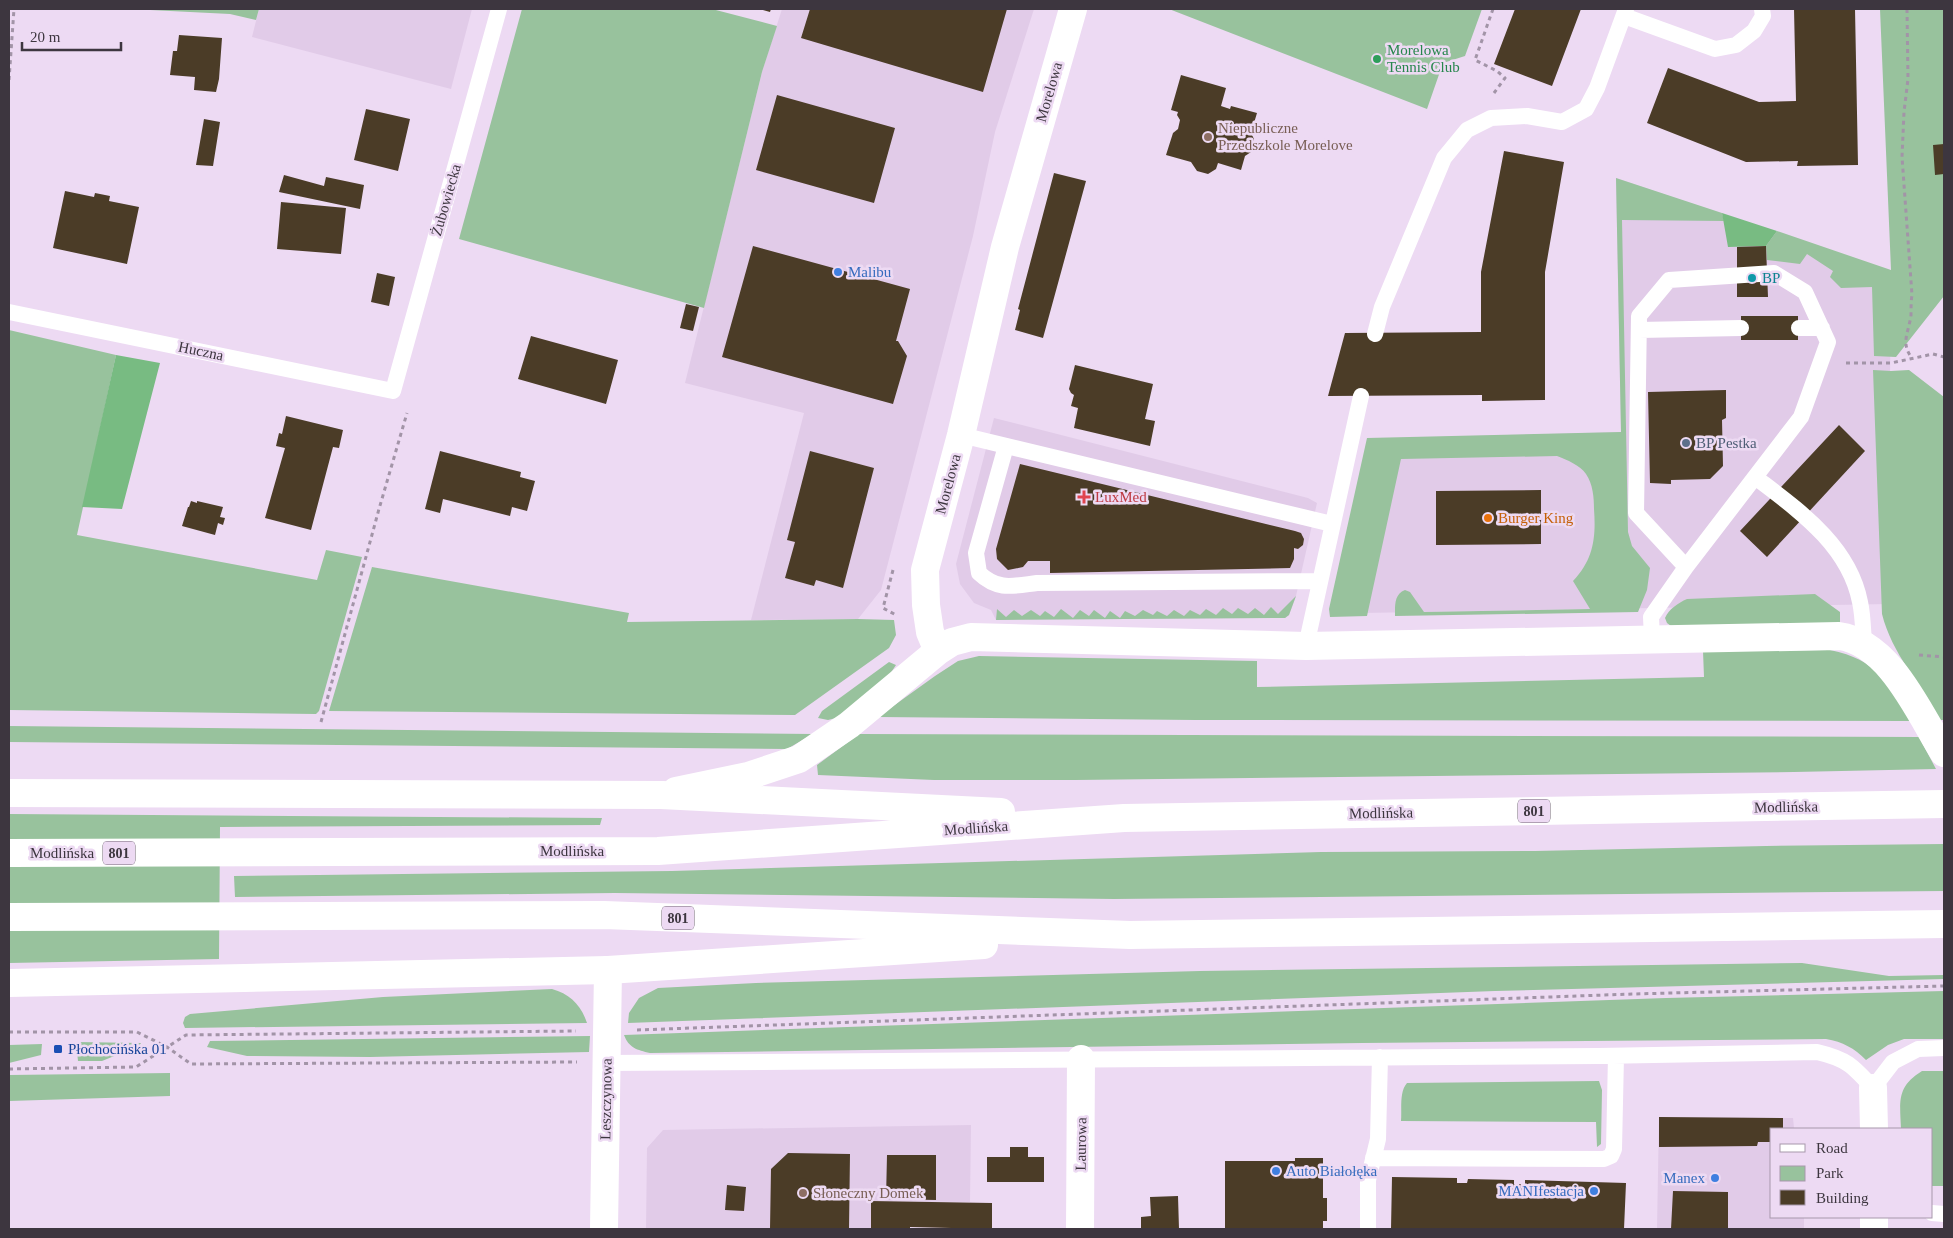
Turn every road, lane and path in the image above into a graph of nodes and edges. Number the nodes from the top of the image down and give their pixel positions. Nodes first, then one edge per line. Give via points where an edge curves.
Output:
1 (14, 9) edge
2 (499, 9) edge
3 (1073, 9) edge
4 (1494, 9) edge
5 (1762, 9) edge
6 (1907, 9) edge
7 (1625, 12) edge
8 (9, 80) edge
9 (1467, 130) junction
10 (9, 312) edge
11 (1741, 328) dead end
12 (1798, 328) dead end
13 (1822, 328) junction
14 (1639, 330) junction
15 (1375, 334) dead end
16 (1944, 357) edge
17 (1912, 358) junction
18 (1820, 363) junction
19 (392, 390) joint
20 (1361, 396) dead end
21 (410, 405) dead end
22 (961, 435) junction
23 (1006, 446) junction
24 (1755, 477) junction
25 (1332, 524) junction
26 (1686, 567) junction
27 (1320, 581) junction
28 (1652, 638) junction
29 (1864, 644) junction
30 (1306, 646) junction
31 (938, 651) junction
32 (321, 722) dead end
33 (1944, 753) edge
34 (9, 786) edge
35 (9, 793) edge
36 (37, 793) junction
37 (661, 794) junction
38 (1944, 804) edge
39 (1124, 818) junction
40 (9, 853) edge
41 (9, 916) edge
42 (1944, 924) edge
43 (1130, 935) junction
44 (608, 970) junction
45 (9, 983) edge
46 (1944, 986) edge
47 (607, 1030) junction
48 (9, 1032) edge
49 (167, 1047) junction
50 (1944, 1048) edge
51 (1616, 1056) junction
52 (1380, 1057) junction
53 (1081, 1058) junction
54 (594, 1065) junction
55 (9, 1069) edge
56 (1873, 1088) junction
57 (1874, 1128) edge
58 (1374, 1158) junction
59 (604, 1229) edge
60 (1080, 1229) edge
61 (1368, 1229) edge

1 - 8 path
2 - 19 lane, Żubowiecka
3 - 22 main road, Morelowa via 1006,247
4 - 9 path via 1475,60 1504,78
5 - 7 lane via 1763,16 1754,31 1736,46 1715,49
6 - 17 path via 1908,79 1902,148 1912,294 1905,343
7 - 9 lane via 1586,109 1562,122 1526,116 1491,118
9 - 15 lane via 1444,158 1382,307
10 - 19 lane, Huczna
11 - 14 lane
12 - 13 lane
13 - 14 lane via 1805,292 1774,273 1669,280 1639,316
13 - 18 lane via 1828,342
14 - 26 lane via 1636,513
16 - 17 path via 1934,354
17 - 18 path via 1891,363
18 - 24 lane via 1801,417
20 - 25 lane
21 - 32 path
22 - 23 lane
22 - 31 main road, Morelowa via 925,570 930,632
23 - 25 lane
23 - 27 lane via 976,553 978,573 989,583 1006,587 1037,583
24 - 26 lane
24 - 29 lane via 1808,518 1845,562 1860,600
25 - 27 lane
26 - 28 lane via 1651,617
27 - 30 lane
28 - 29 main road via 1839,636
28 - 30 main road
29 - 33 main road via 1896,675
30 - 31 main road via 971,637 952,642
31 - 37 main road via 849,726 799,759 748,776
34 - 36 main road
35 - 36 main road
36 - 37 main road
37 - 39 main road
38 - 39 main road, Modlińska / 801
39 - 40 main road, Modlińska / 801 via 658,851
41 - 43 main road, 801 via 604,915
42 - 43 main road, 801
43 - 44 main road
44 - 45 main road
44 - 47 main road, Leszczynowa
46 - 47 path
47 - 49 path via 186,1035
47 - 54 main road, Leszczynowa
48 - 49 path via 137,1032
49 - 54 path via 191,1064 579,1062
49 - 55 path via 136,1067
50 - 56 lane via 1918,1049 1893,1062
51 - 52 lane
51 - 56 lane via 1817,1052 1850,1063
51 - 58 lane via 1614,1149 1612,1156 1604,1160
52 - 53 lane
52 - 58 lane via 1378,1139
53 - 54 lane
53 - 60 main road, Laurowa
54 - 59 main road, Leszczynowa
56 - 57 main road
58 - 61 lane via 1368,1180

